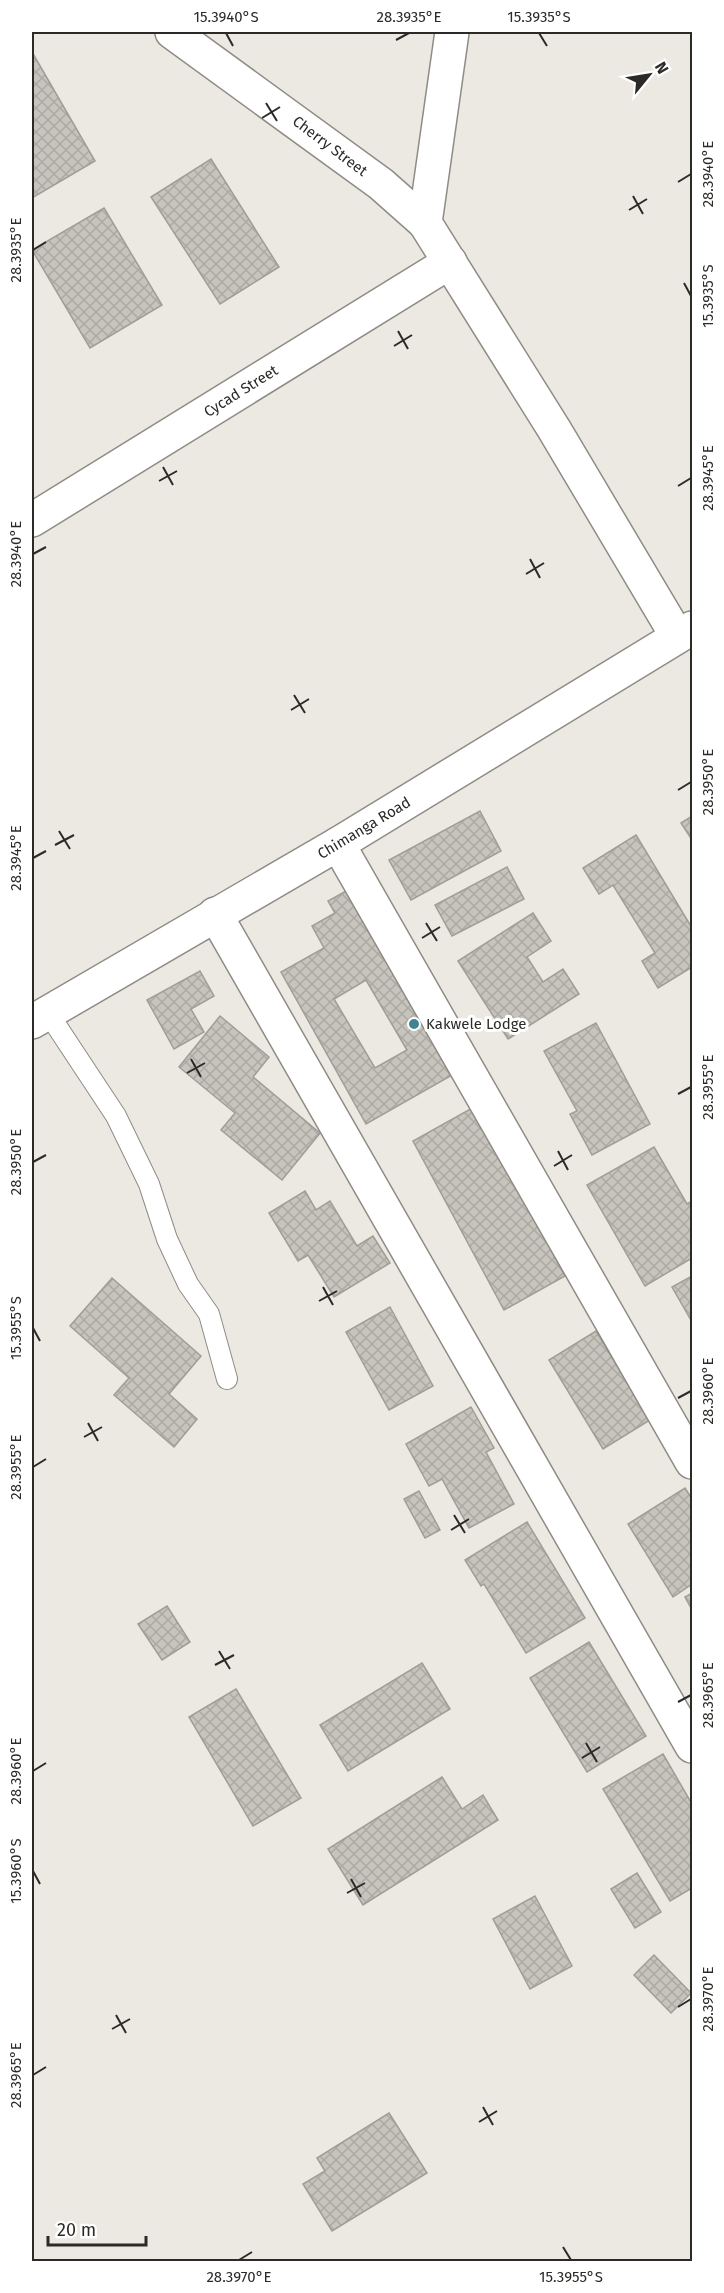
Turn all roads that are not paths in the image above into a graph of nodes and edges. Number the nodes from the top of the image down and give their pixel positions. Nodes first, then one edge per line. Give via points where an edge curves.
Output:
1 (172, 32) edge
2 (452, 32) edge
3 (425, 223) junction
4 (450, 262) junction
5 (32, 520) edge
6 (685, 632) edge
7 (338, 844) junction
8 (215, 914) junction
9 (40, 1018) edge
10 (227, 1378) dead end
11 (693, 1462) edge
12 (693, 1746) edge

1 - 3 street, Cherry Street via 381,184
2 - 3 street
3 - 4 street, Cherry Street
4 - 5 street, Cycad Street
4 - 6 street, Cherry Street
6 - 7 street, Chimanga Road
7 - 8 street, Chimanga Road
7 - 11 street
8 - 9 street, Chimanga Road
8 - 12 street
9 - 10 lane via 121,1125 149,1184 167,1239 188,1284 209,1314

